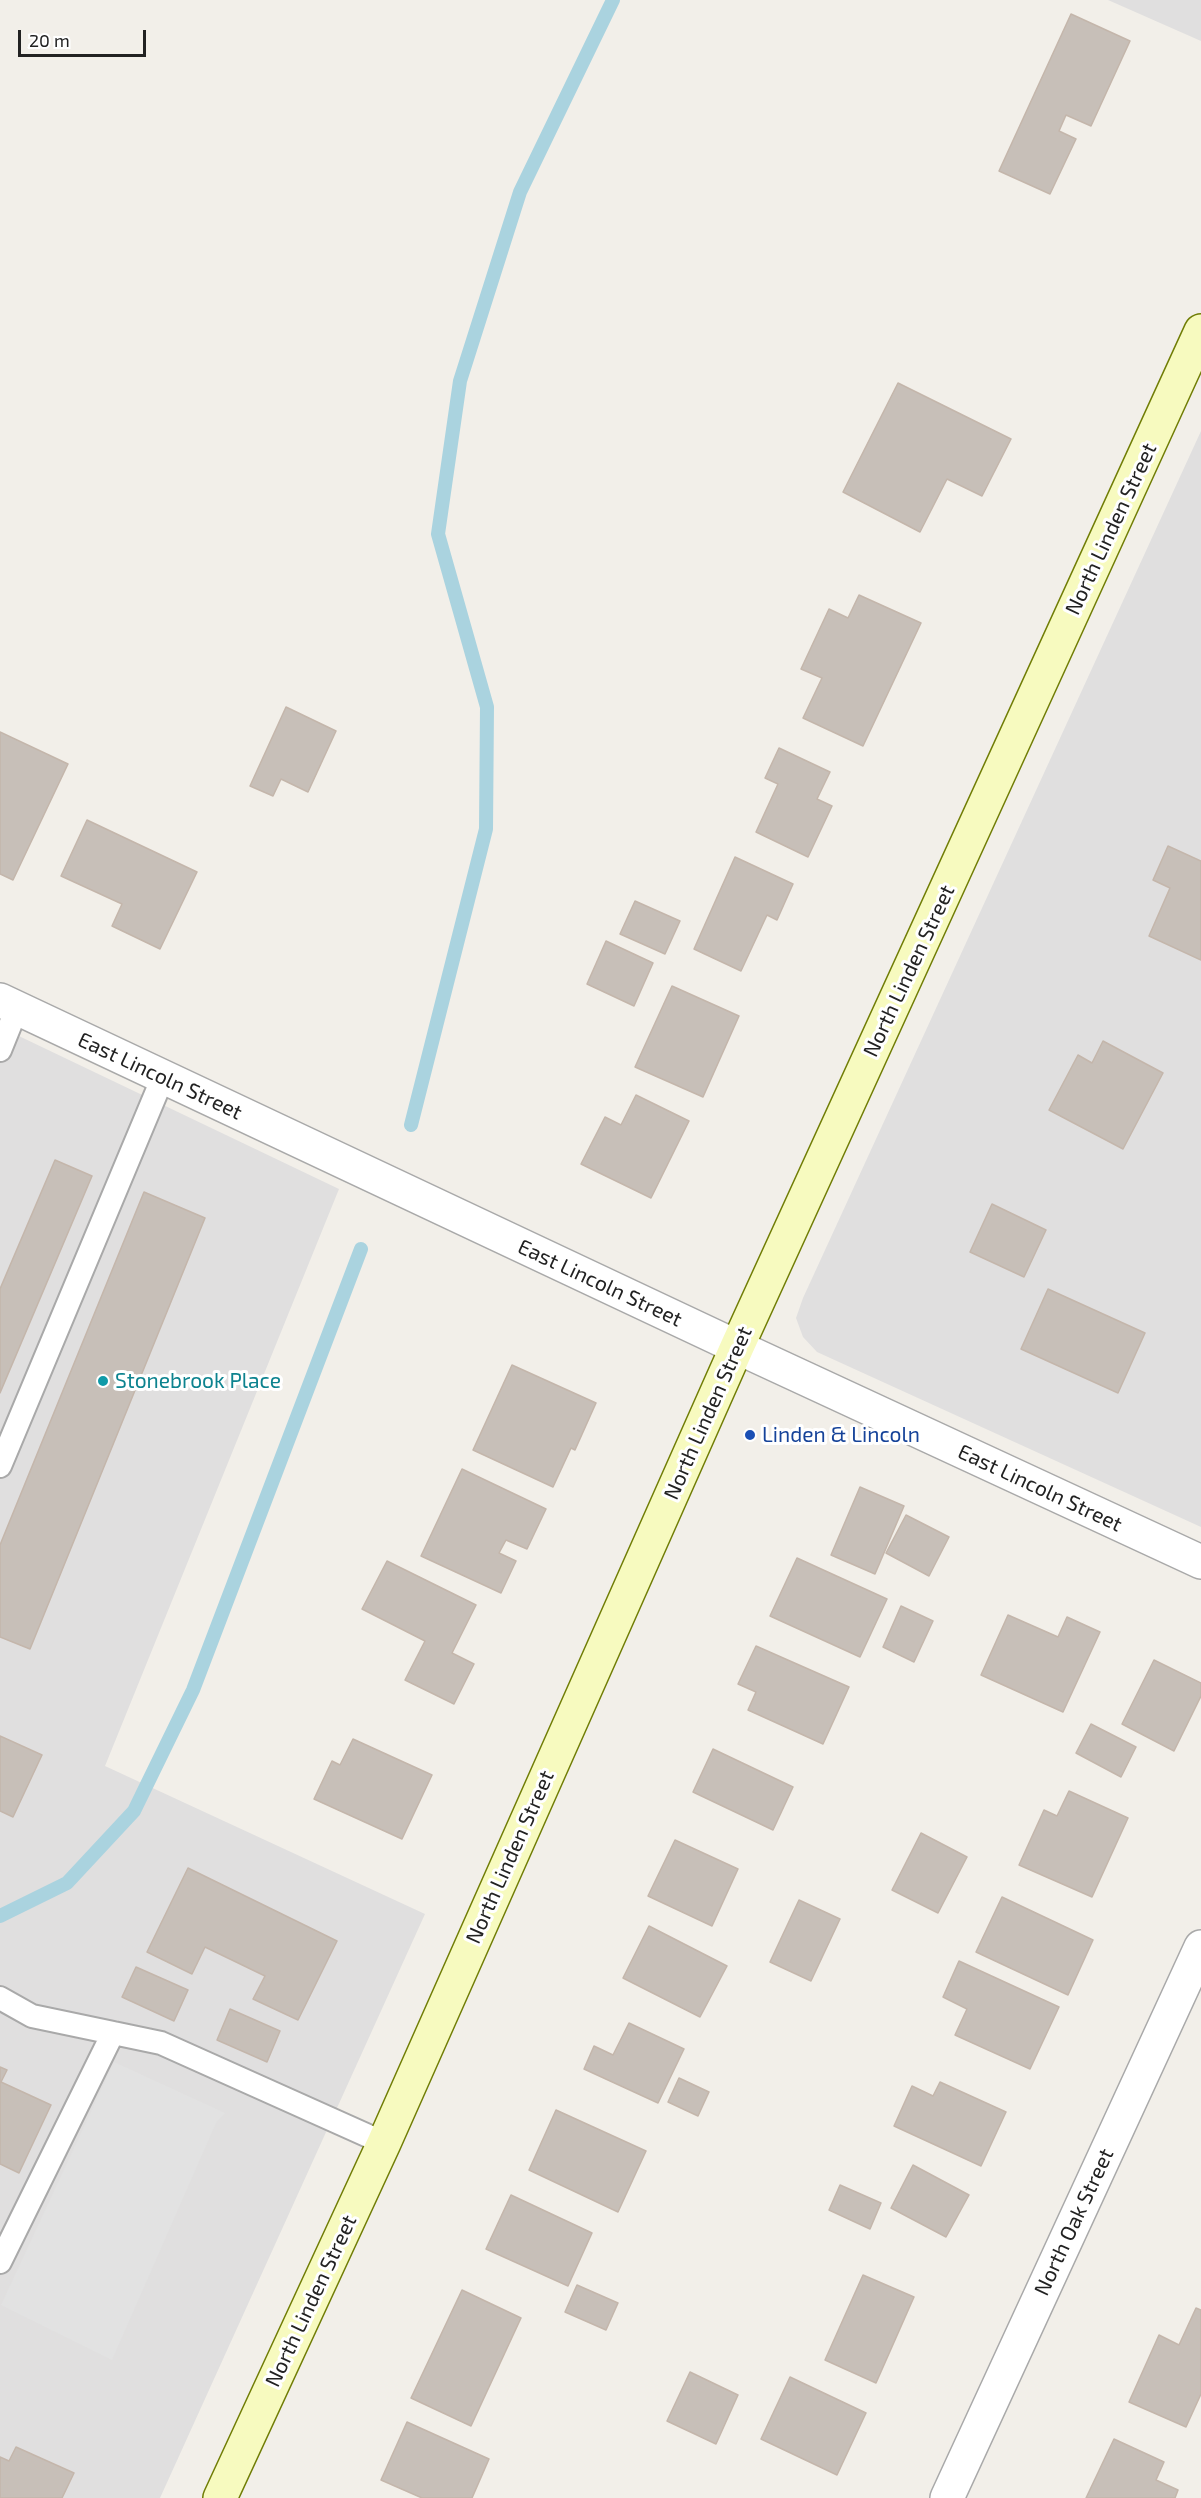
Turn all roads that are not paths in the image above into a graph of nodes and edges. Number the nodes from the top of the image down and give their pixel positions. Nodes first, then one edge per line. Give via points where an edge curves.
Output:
1 (1201, 331) edge
2 (8, 1004) edge
3 (0, 1050) edge
4 (163, 1077) junction
5 (737, 1347) junction
6 (0, 1466) edge
7 (1201, 1562) edge
8 (1201, 1947) edge
9 (0, 1998) edge
10 (113, 2033) junction
11 (384, 2143) junction
12 (0, 2262) edge
13 (220, 2498) edge
14 (947, 2498) edge

1 - 5 main road, North Linden Street
2 - 3 lane
2 - 4 street, East Lincoln Street
4 - 5 street, East Lincoln Street
4 - 6 lane
5 - 7 street, East Lincoln Street
5 - 11 main road, North Linden Street
8 - 14 street, North Oak Street
9 - 10 lane via 32,2016
10 - 11 lane via 161,2043
10 - 12 lane
11 - 13 main road, North Linden Street

